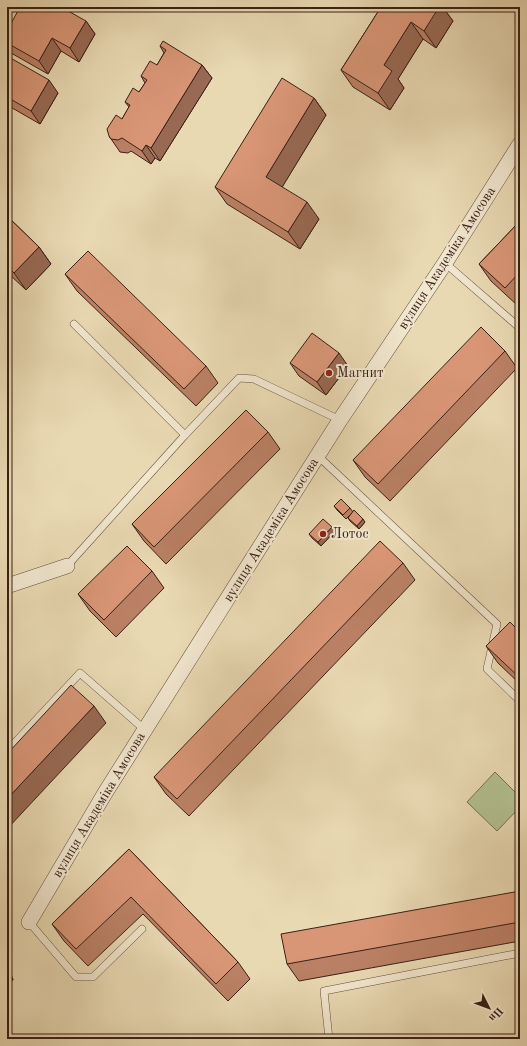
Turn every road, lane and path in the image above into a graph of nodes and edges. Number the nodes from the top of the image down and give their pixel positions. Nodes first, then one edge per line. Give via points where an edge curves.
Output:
1 (520, 144) edge
2 (446, 263) junction
3 (74, 324) dead end
4 (520, 328) edge
5 (340, 420) junction
6 (185, 435) junction
7 (318, 456) junction
8 (67, 566) joint
9 (7, 586) edge
10 (520, 701) edge
11 (144, 730) junction
12 (7, 751) edge
13 (29, 922) joint
14 (142, 929) edge
15 (520, 953) edge
16 (329, 1039) edge

1 - 2 street, вулиця Академіка Амосова
2 - 4 lane
2 - 5 street, вулиця Академіка Амосова
3 - 6 lane
5 - 6 lane via 254,379 239,378
5 - 7 street, вулиця Академіка Амосова
6 - 8 lane
7 - 10 lane via 498,624 487,669
7 - 11 street, вулиця Академіка Амосова
8 - 9 street
11 - 12 lane via 80,673
11 - 13 street, вулиця Академіка Амосова
13 - 14 lane via 76,977 93,977
15 - 16 lane via 324,991

